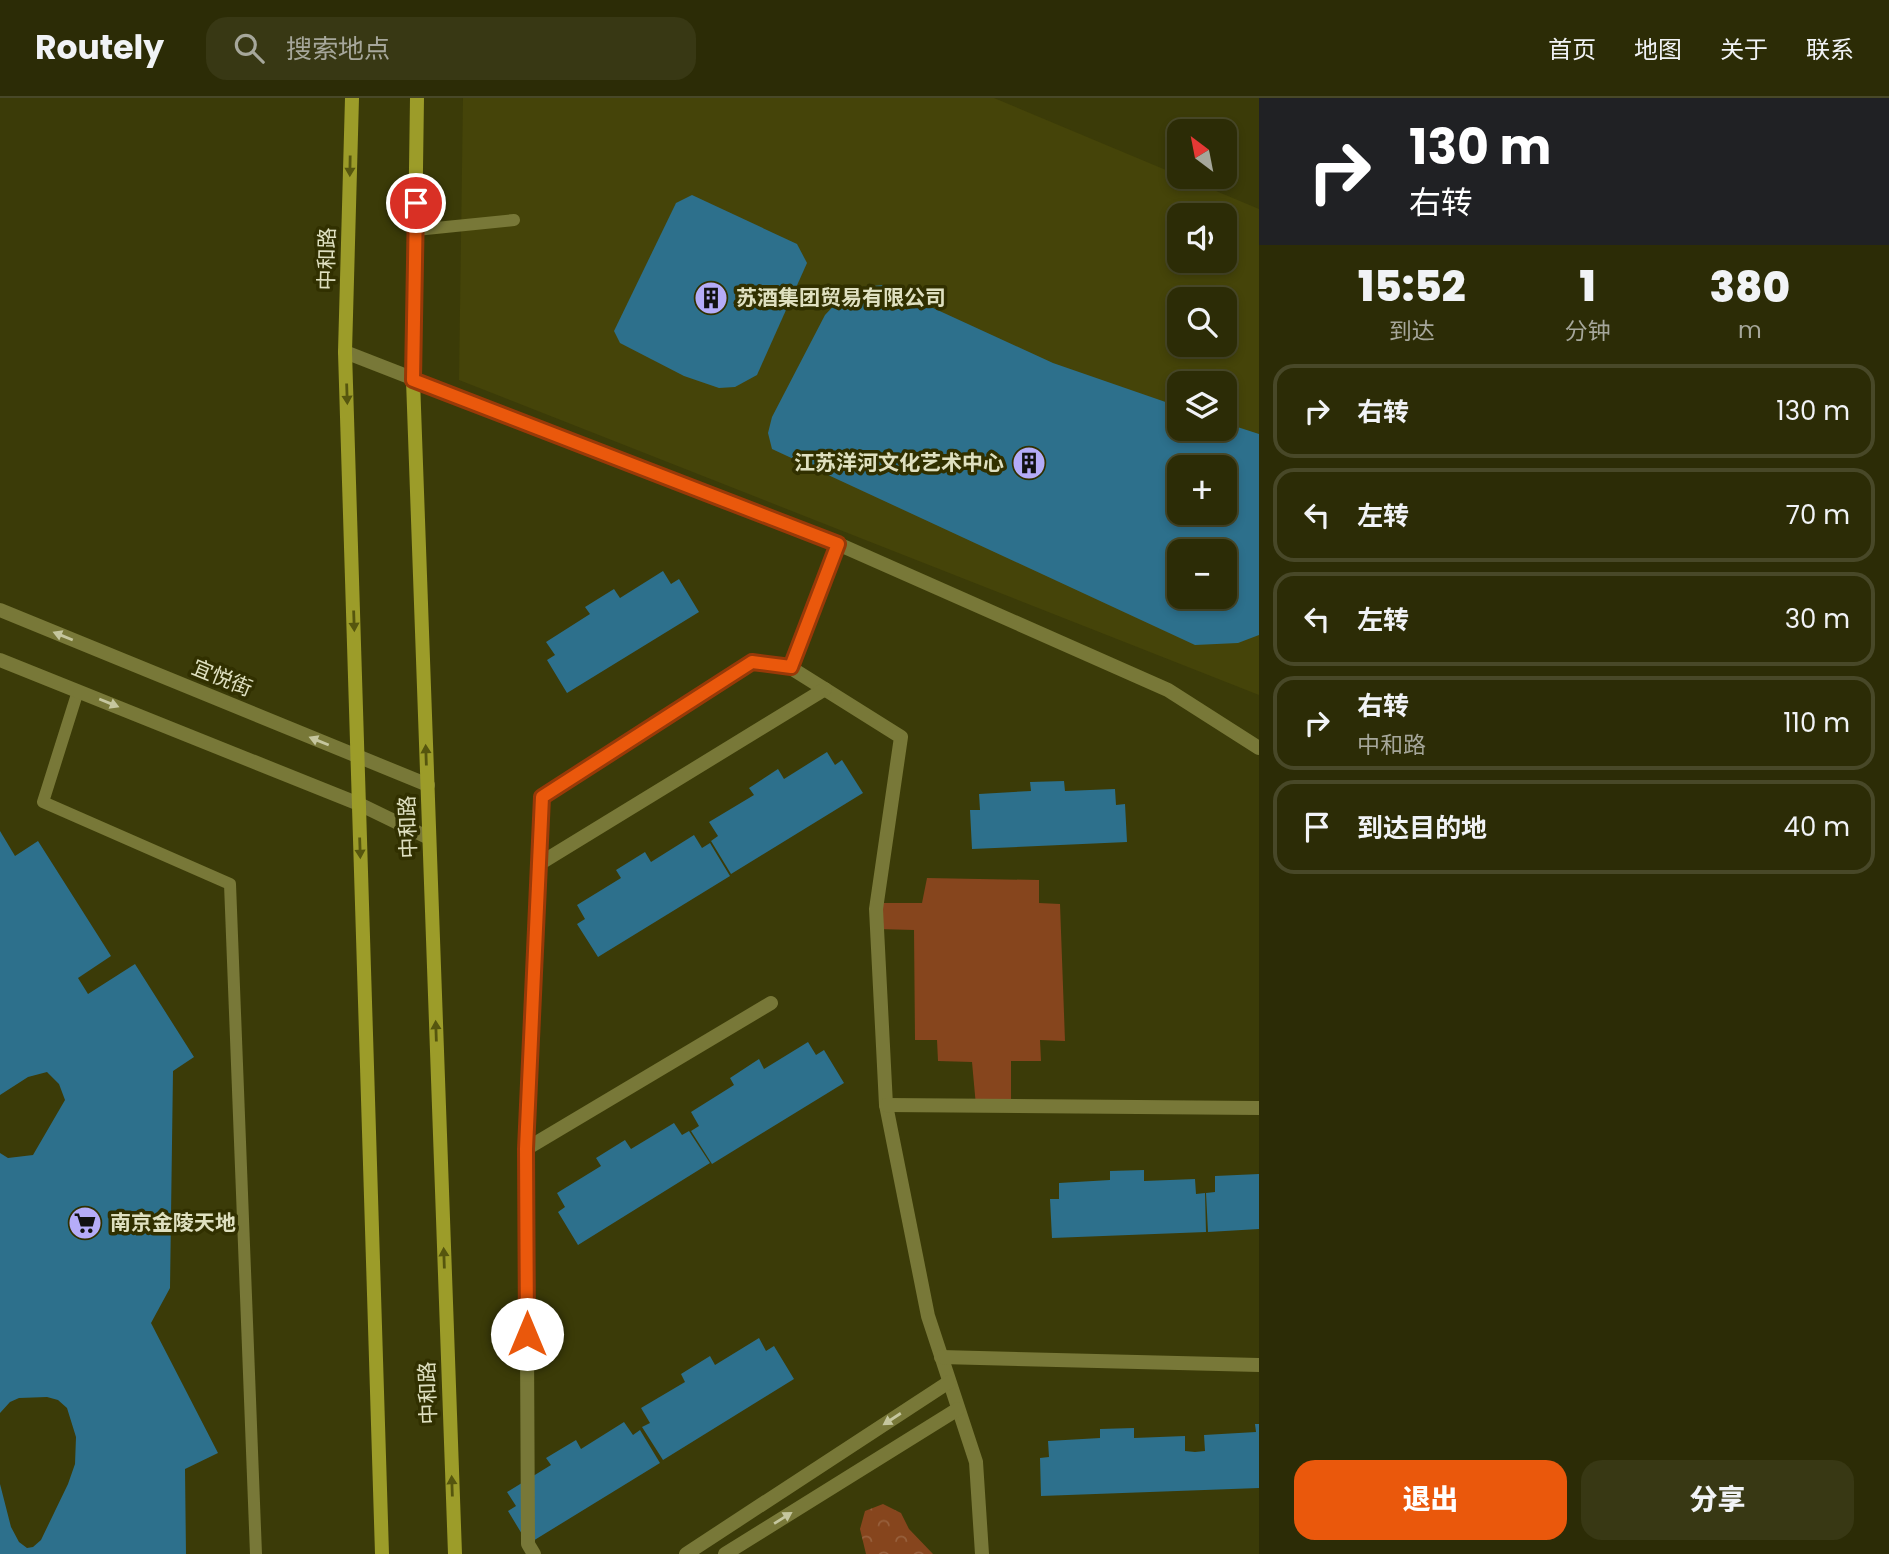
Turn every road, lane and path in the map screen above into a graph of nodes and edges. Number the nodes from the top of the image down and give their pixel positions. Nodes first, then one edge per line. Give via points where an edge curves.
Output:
1 (352, 98) edge
2 (417, 98) edge
3 (514, 220) dead end
4 (416, 230) junction
5 (345, 352) junction
6 (413, 380) junction
7 (838, 544) junction
8 (0, 610) edge
9 (0, 660) edge
10 (791, 667) junction
11 (825, 689) junction
12 (78, 691) junction
13 (1259, 748) edge
14 (358, 757) junction
15 (428, 785) junction
16 (359, 804) junction
17 (429, 838) junction
18 (539, 864) junction
19 (771, 1003) dead end
20 (887, 1105) junction
21 (1259, 1108) edge
22 (526, 1149) junction
23 (941, 1357) junction
24 (1259, 1365) edge
25 (949, 1382) junction
26 (958, 1409) junction
27 (257, 1554) edge
28 (382, 1554) edge
29 (454, 1554) edge
30 (534, 1554) edge
31 (686, 1554) edge
32 (726, 1554) edge
33 (982, 1554) edge

1 -> 5 main road, 中和路
2 - 4 main road, 中和路
3 - 4 lane
4 - 6 main road, 中和路
5 - 6 street
5 -> 14 main road, 中和路
6 - 7 street
15 -> 6 main road, 中和路
7 - 10 street
7 - 13 street via 1168,690
14 -> 8 street, 宜悦街
9 - 12 street
10 - 11 street
10 - 18 street via 752,662 542,797
11 - 18 street
11 - 20 street via 901,737 876,909
12 -> 16 street
12 - 27 lane via 43,802 230,884
14 - 15 street, 宜悦街
14 - 16 main road, 中和路
15 - 17 main road, 中和路
16 - 17 street
16 -> 28 main road, 中和路
29 -> 17 main road, 中和路
18 - 22 street
19 - 22 street
20 - 21 street
20 - 23 street via 928,1316
22 - 30 street via 528,1544
23 - 24 street
23 - 25 street
25 - 26 street
25 -> 31 street
32 -> 26 street
26 - 33 street via 976,1462

